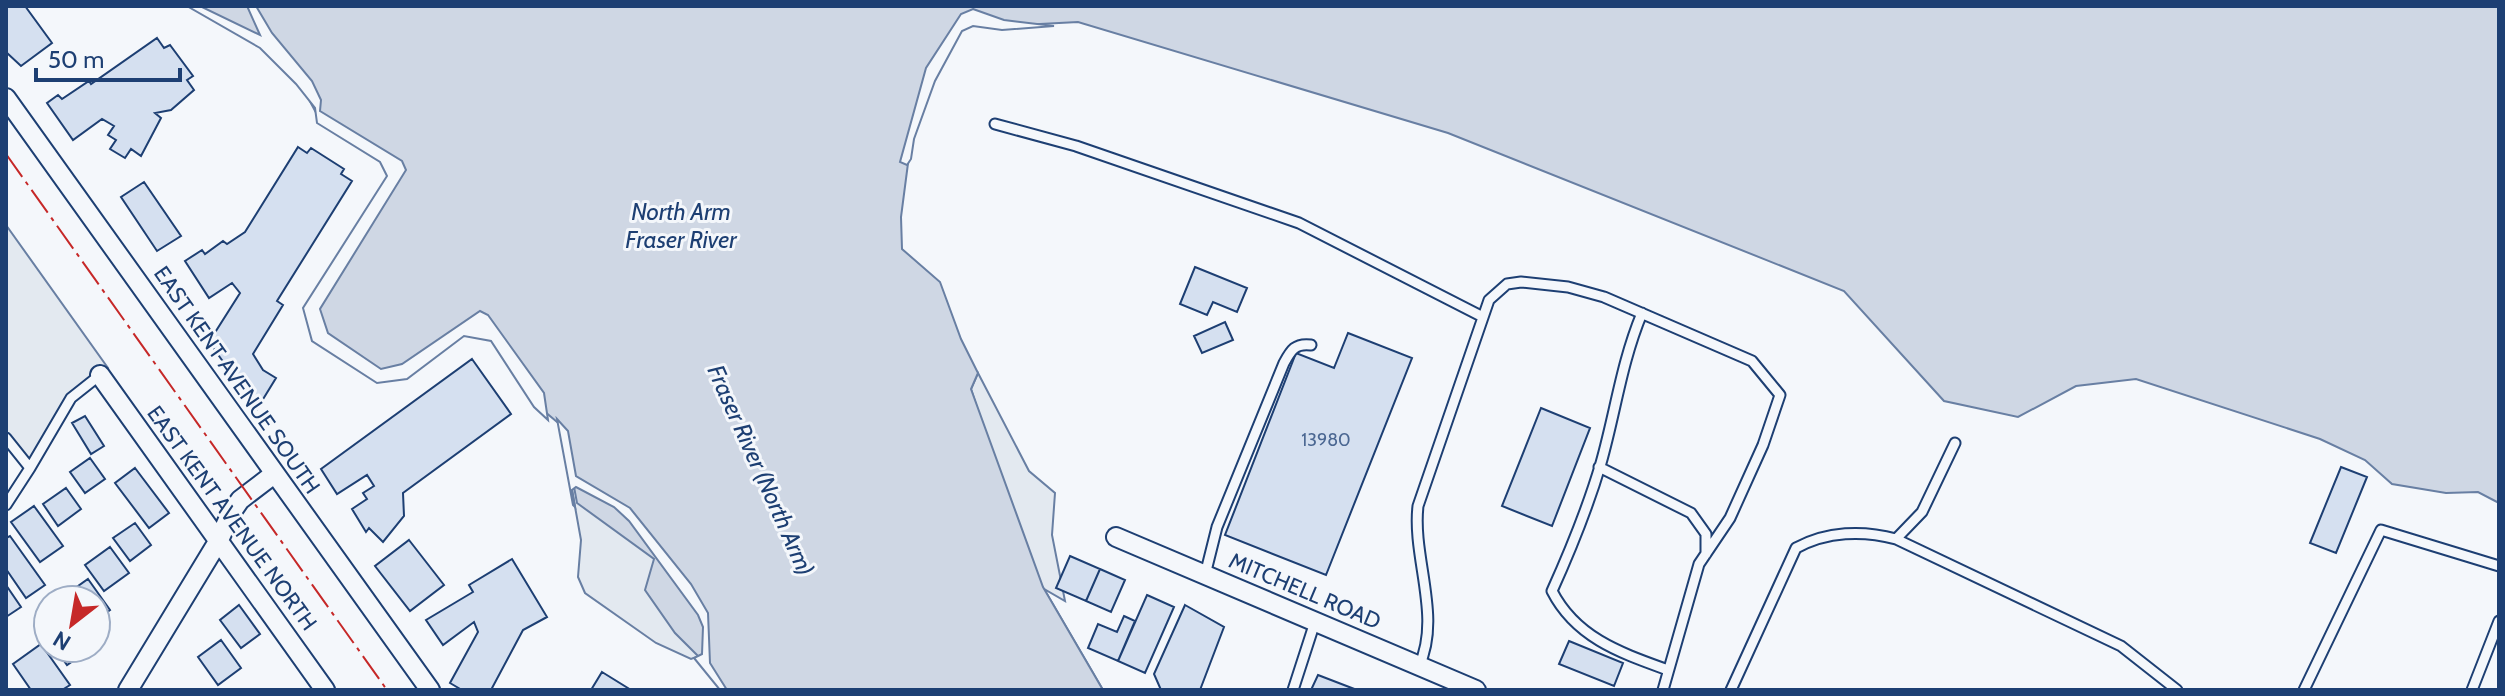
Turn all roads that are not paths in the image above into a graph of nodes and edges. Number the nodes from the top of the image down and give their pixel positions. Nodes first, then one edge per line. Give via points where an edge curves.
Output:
1 (6, 98) edge
2 (995, 124) dead end
3 (1642, 313) junction
4 (1481, 316) junction
5 (1311, 345) dead end
6 (100, 375) joint
7 (6, 438) edge
8 (1955, 443) dead end
9 (1599, 467) junction
10 (30, 468) junction
11 (274, 474) junction
12 (6, 505) edge
13 (1116, 537) dead end
14 (1896, 539) junction
15 (219, 540) junction
16 (1706, 554) junction
17 (2499, 566) edge
18 (1205, 575) junction
19 (2499, 621) edge
20 (1315, 622) junction
21 (1419, 666) junction
22 (1668, 670) junction
23 (128, 690) edge
24 (325, 690) edge
25 (430, 690) edge
26 (1293, 690) edge
27 (1476, 690) edge
28 (1663, 690) edge
29 (1731, 690) edge
30 (2177, 690) edge
31 (2304, 690) edge
32 (2472, 690) edge

1 - 11 street, EAST KENT AVENUE SOUTH
2 - 4 lane via 1076,146 1299,223
3 - 4 lane via 1568,287 1521,282 1496,292
3 - 9 lane via 1624,356
3 - 16 lane via 1752,361 1780,395 1730,518
4 - 21 lane via 1418,506 1429,632
5 - 18 lane via 1292,348 1284,363 1217,527
6 - 10 lane via 71,398
6 - 15 street, EAST KENT AVENUE NORTH
7 - 10 lane
8 - 14 lane via 1922,512
9 - 16 lane via 1691,513 1706,534
9 - 22 lane via 1552,591 1561,610 1586,633 1615,651
10 - 12 lane
11 - 15 street via 240,500
11 - 25 street, EAST KENT AVENUE SOUTH
13 - 18 street, MITCHELL ROAD
14 - 29 lane via 1869,531 1829,536 1796,548
14 - 30 lane via 2121,646
15 - 23 street
15 - 24 street, EAST KENT AVENUE NORTH
16 - 22 lane
17 - 31 lane via 2381,530
18 - 20 street, MITCHELL ROAD
19 - 32 lane
20 - 21 street, MITCHELL ROAD
20 - 26 lane
21 - 27 street, MITCHELL ROAD
22 - 28 lane

